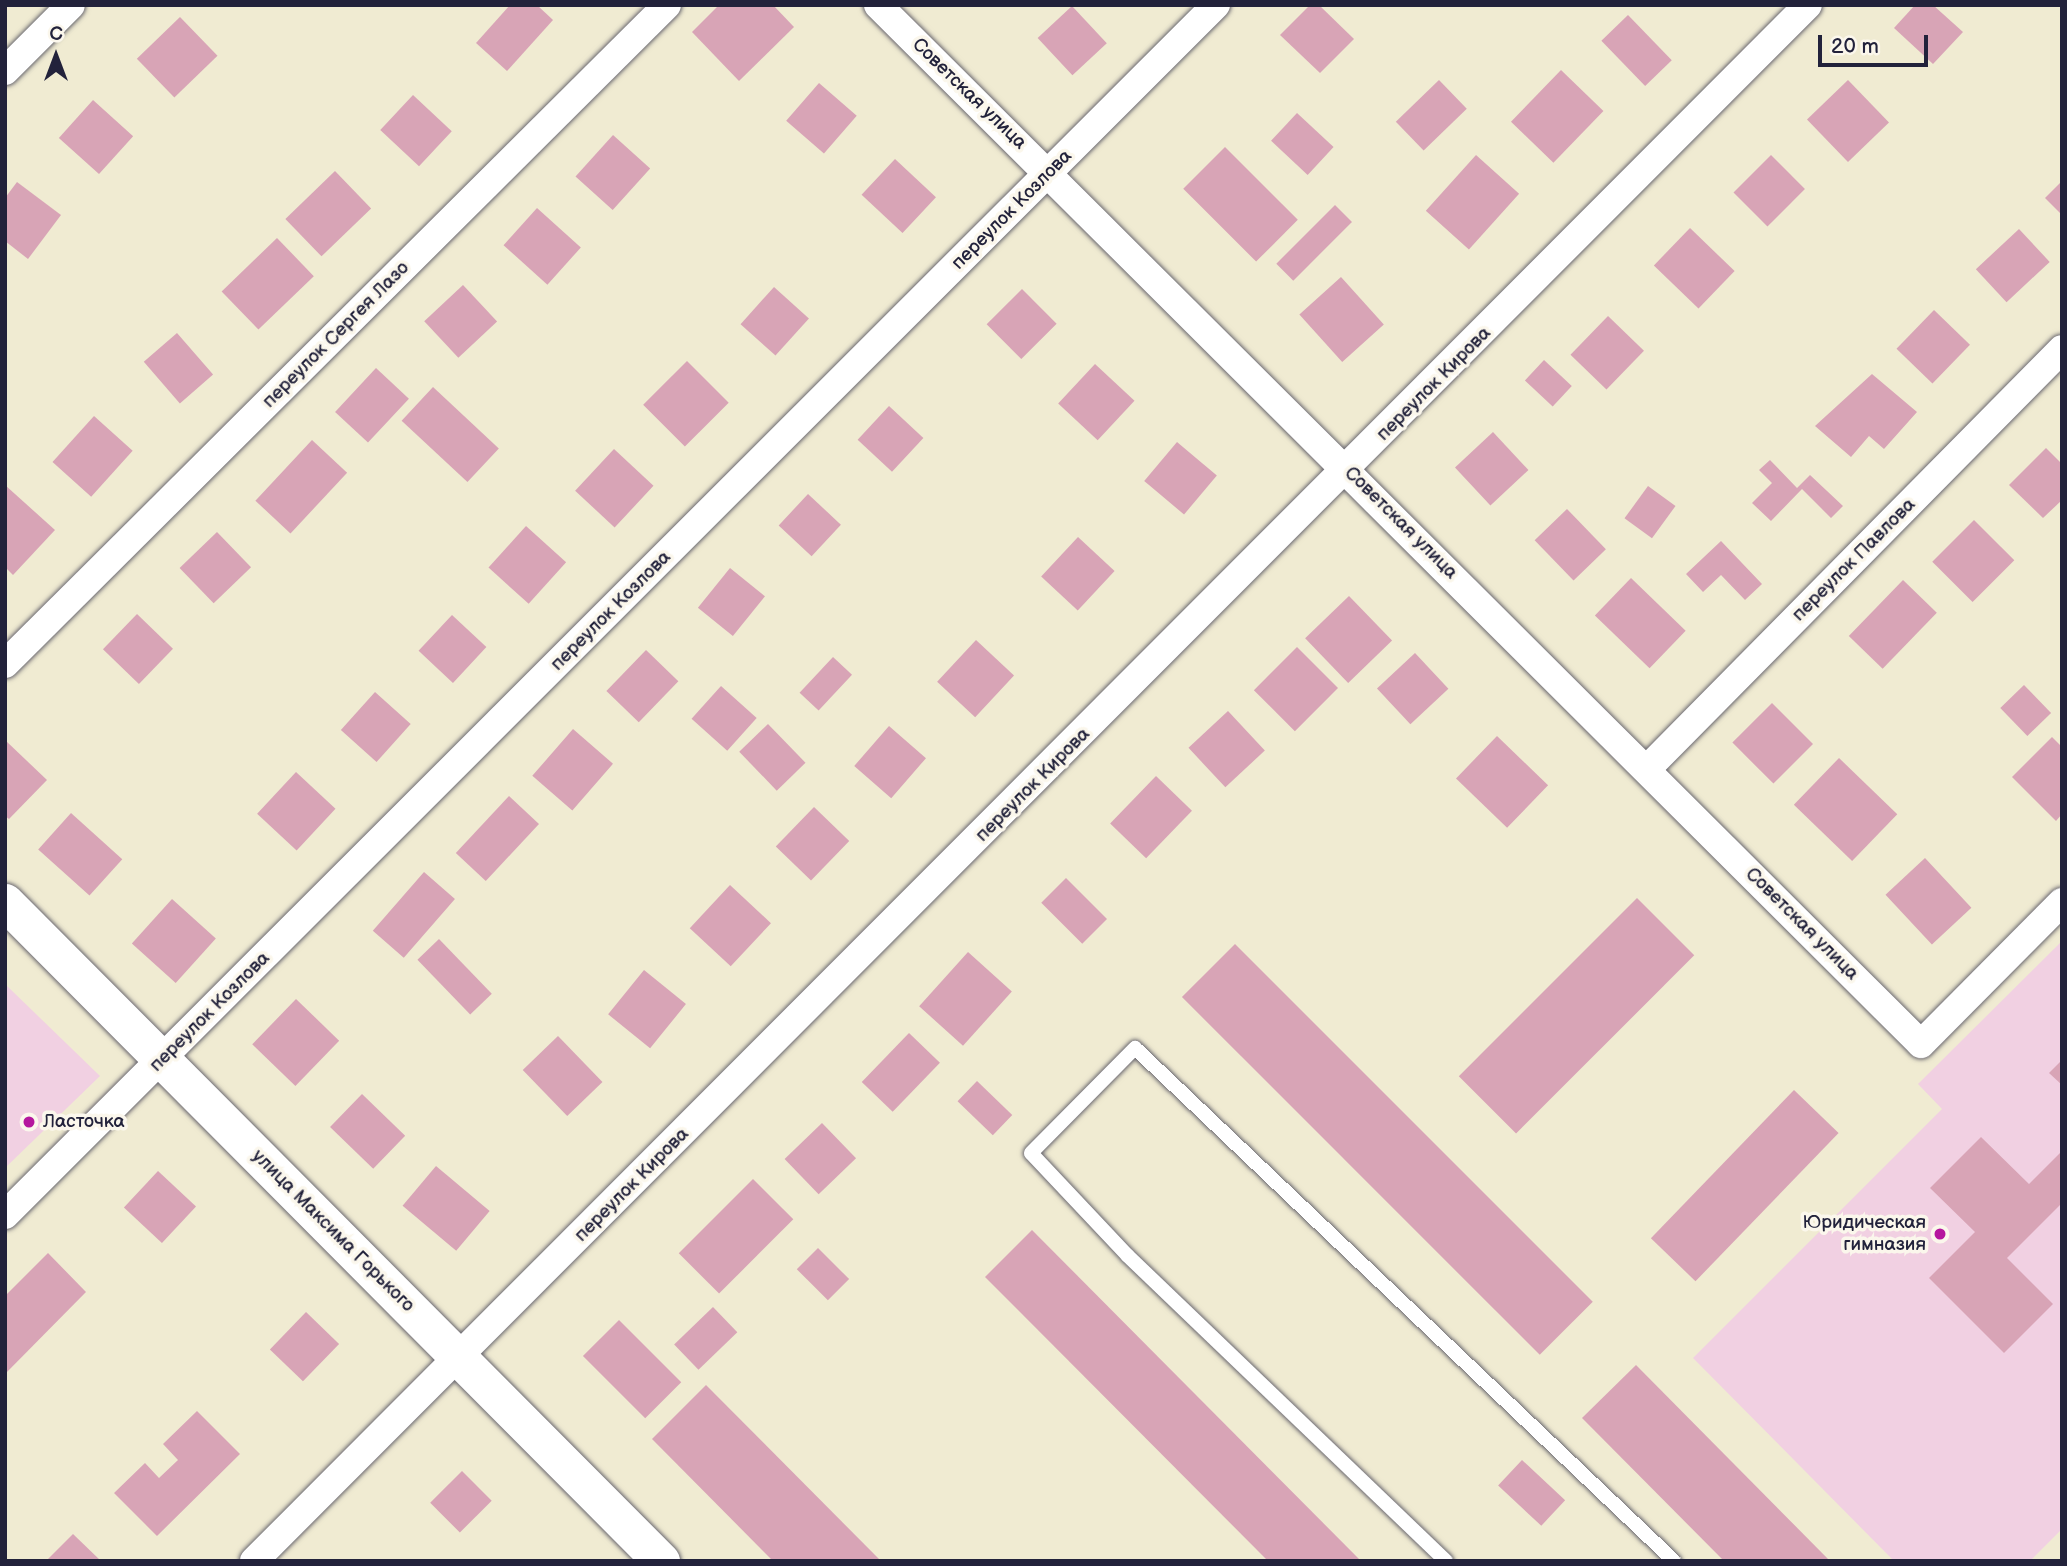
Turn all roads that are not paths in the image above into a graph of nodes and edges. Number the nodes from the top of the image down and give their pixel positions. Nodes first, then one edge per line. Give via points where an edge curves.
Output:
1 (71, 5) edge
2 (667, 5) edge
3 (878, 5) edge
4 (1216, 5) edge
5 (1808, 5) edge
6 (5, 71) edge
7 (1050, 172) junction
8 (2062, 350) edge
9 (1348, 470) junction
10 (5, 664) edge
11 (1647, 770) junction
12 (5, 902) edge
13 (2062, 902) edge
14 (164, 1058) junction
15 (5, 1215) edge
16 (459, 1358) junction
17 (254, 1561) edge
18 (661, 1561) edge
19 (1446, 1561) edge
20 (1674, 1561) edge

1 - 6 street
2 - 10 street, переулок Сергея Лазо
3 - 7 street, Советская улица
4 - 7 street, переулок Козлова
5 - 9 street, переулок Кирова
7 - 9 street, Советская улица
7 - 14 street, переулок Козлова
8 - 11 street, переулок Павлова
9 - 11 street, Советская улица
9 - 16 street, переулок Кирова
11 - 13 street, Советская улица via 1921,1044
12 - 14 street, улица Максима Горького
14 - 15 street, переулок Козлова
14 - 16 street, улица Максима Горького
16 - 17 street, переулок Кирова
16 - 18 street, улица Максима Горького
19 - 20 lane via 1128,1256 1031,1153 1135,1048

